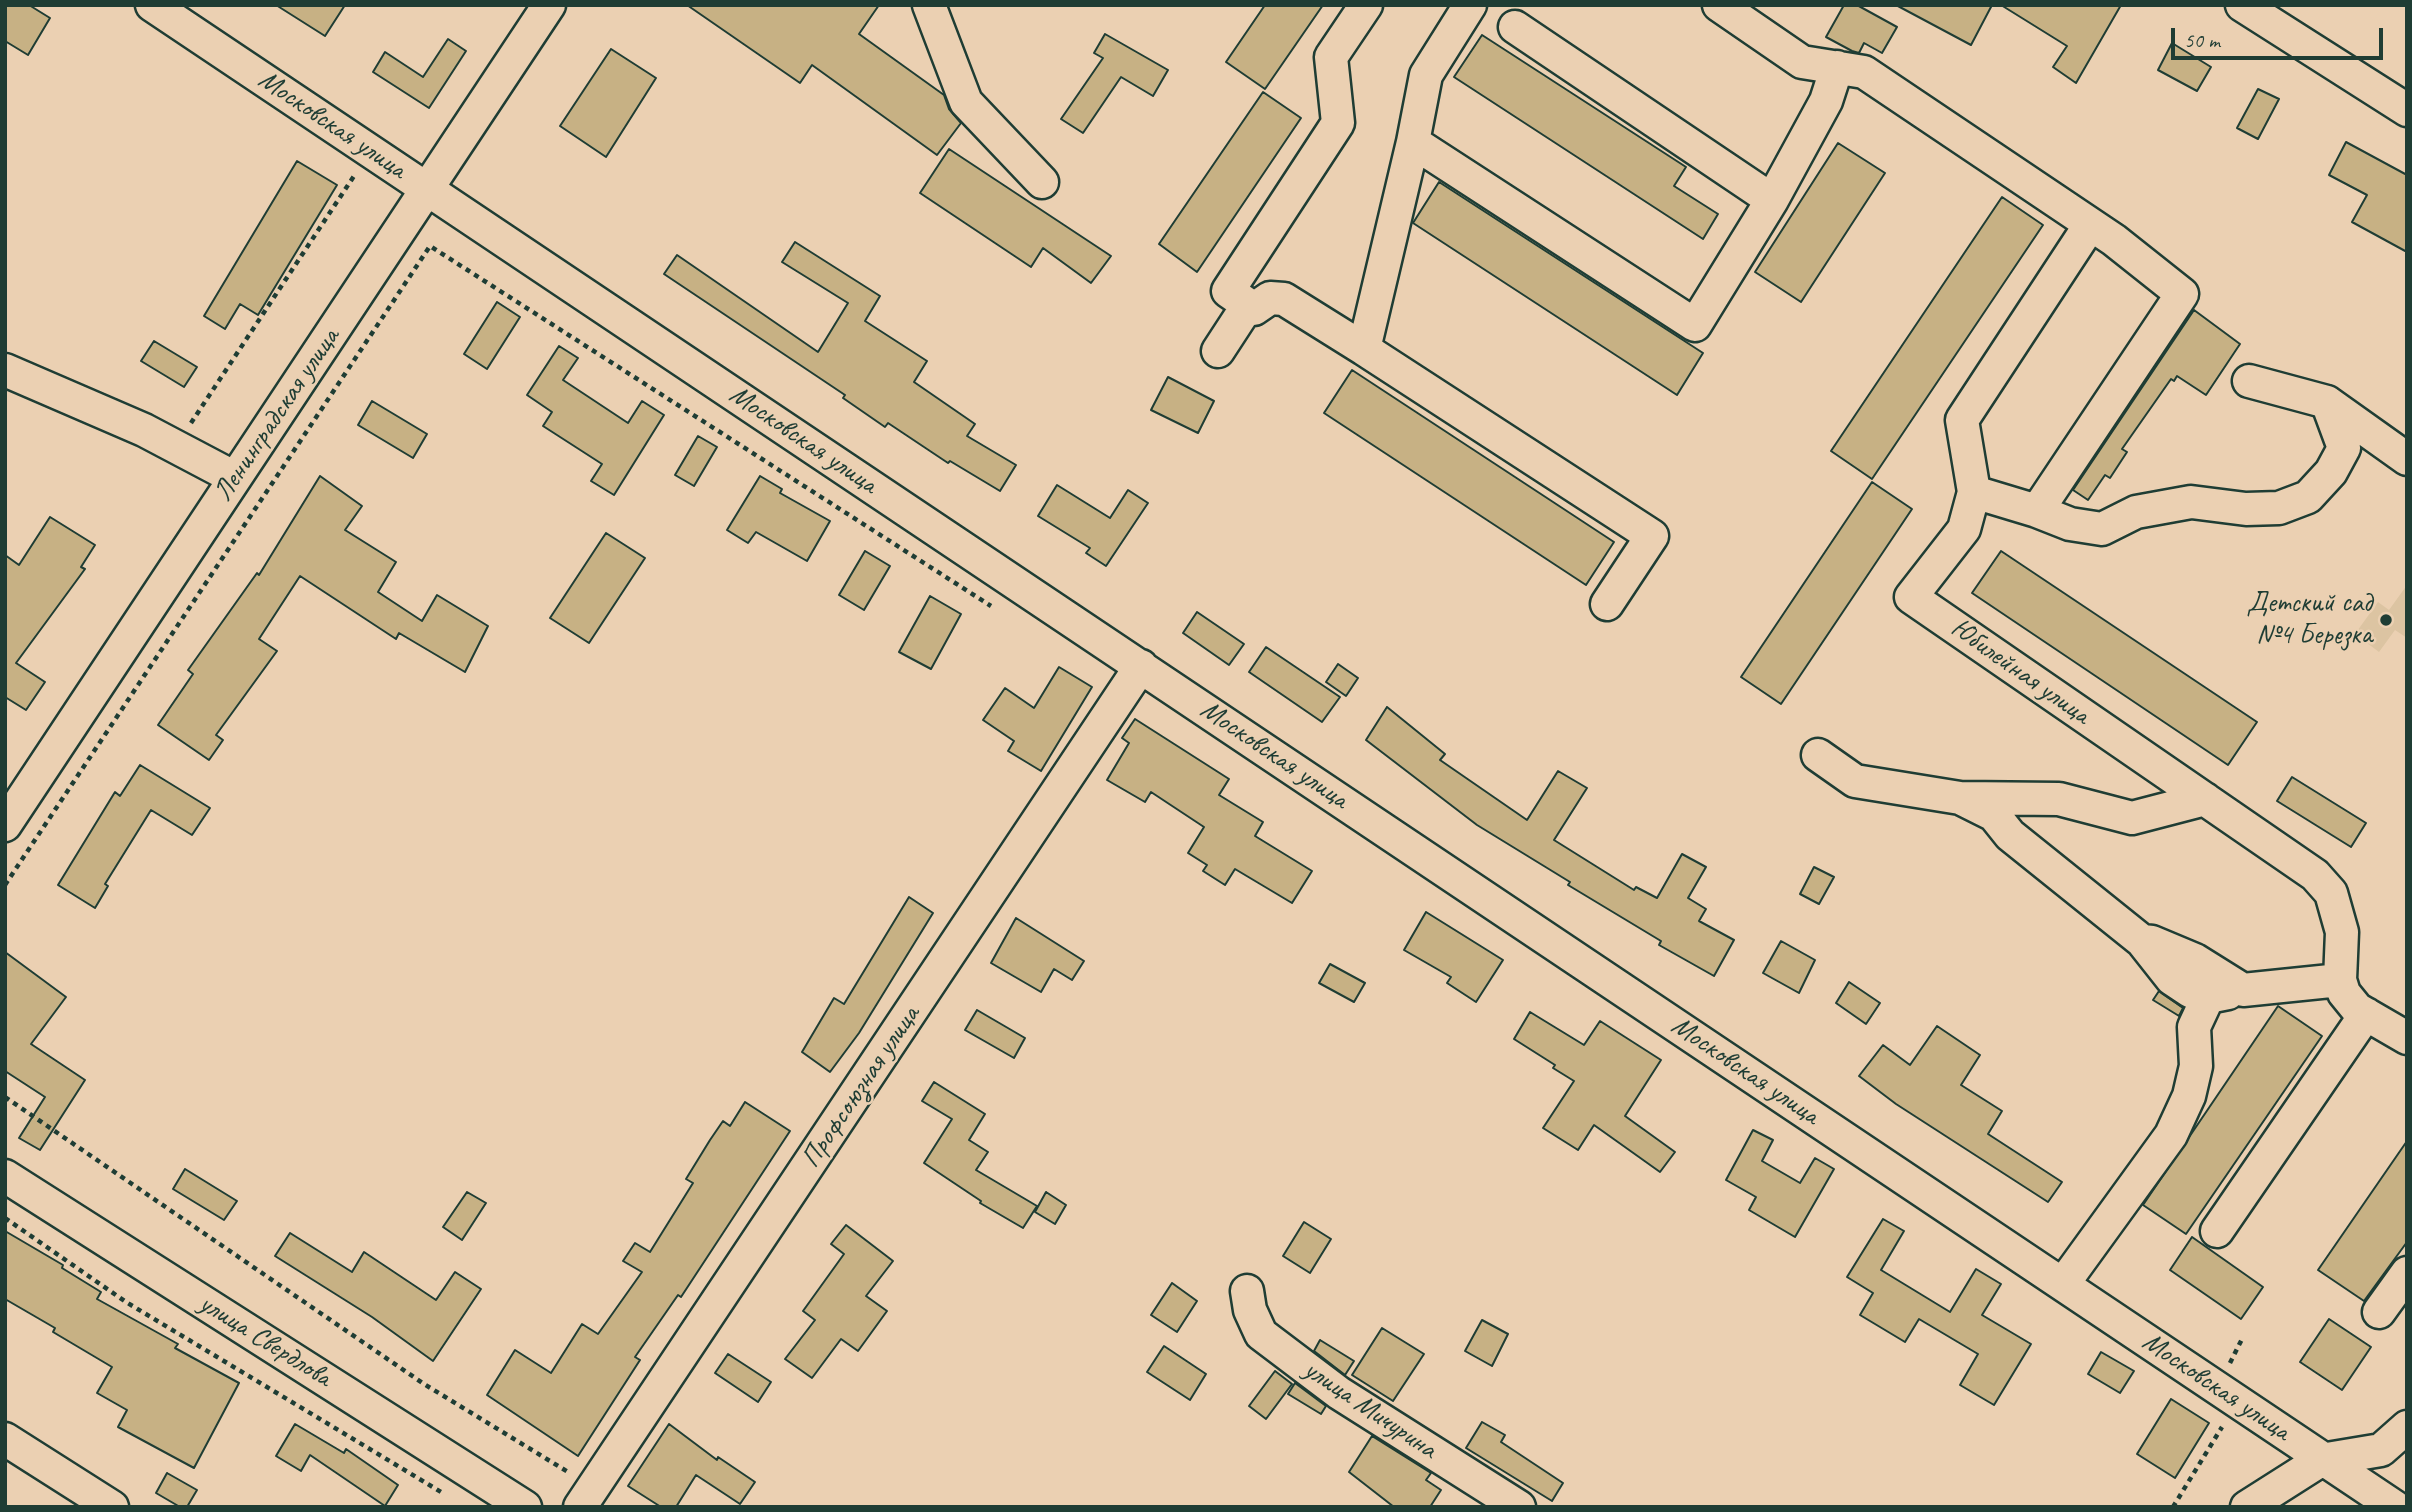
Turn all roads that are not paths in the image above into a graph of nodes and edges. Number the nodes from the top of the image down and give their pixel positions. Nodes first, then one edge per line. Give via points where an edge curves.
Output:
1 (152, 5) edge
2 (549, 5) edge
3 (929, 5) edge
4 (1366, 5) edge
5 (1470, 5) edge
6 (1719, 5) edge
7 (2242, 5) edge
8 (1515, 27) dead end
9 (1837, 68) junction
10 (2407, 110) edge
11 (1413, 142) junction
12 (1042, 182) dead end
13 (427, 188) junction
14 (1772, 200) junction
15 (2090, 225) junction
16 (1248, 305) junction
17 (1364, 349) junction
18 (1218, 351) dead end
19 (5, 370) edge
20 (2249, 381) dead end
21 (2327, 402) junction
22 (2407, 459) edge
23 (235, 478) junction
24 (1974, 492) junction
25 (2037, 511) junction
26 (1607, 604) dead end
27 (1141, 666) junction
28 (1818, 755) dead end
29 (1960, 798) junction
30 (2205, 799) junction
31 (5, 825) edge
32 (2142, 941) junction
33 (2340, 980) junction
34 (2243, 990) junction
35 (2208, 997) junction
36 (2367, 1014) junction
37 (2407, 1038) edge
38 (5, 1176) edge
39 (2217, 1231) dead end
40 (2407, 1273) edge
41 (2063, 1284) junction
42 (1247, 1291) dead end
43 (2379, 1312) dead end
44 (2407, 1427) edge
45 (5, 1439) edge
46 (2321, 1460) junction
47 (587, 1497) edge
48 (112, 1507) edge
49 (525, 1507) edge
50 (1519, 1507) edge
51 (2247, 1507) edge
52 (2395, 1507) edge

1 - 13 street, Московская улица
2 - 13 street, Ленинградская улица
3 - 12 street via 966,102
4 - 16 street via 1331,57 1338,123 1228,291
5 - 11 street via 1426,75
6 - 9 street via 1802,62
7 - 10 street
8 - 14 street
9 - 14 street via 1826,101
9 - 15 street via 1864,72
11 - 14 street via 1695,325
11 - 17 street
13 - 23 street, Ленинградская улица
13 - 27 street, Московская улица
15 - 24 street, Юбилейная улица via 1962,420
15 - 25 street via 2182,294
16 - 17 street via 1254,309 1270,298 1284,299
16 - 18 street
17 - 26 street via 1653,536
19 - 23 street via 144,430
20 - 21 street
21 - 22 street
21 - 25 street via 2344,448 2331,472 2308,497 2279,508 2192,502 2136,512 2102,528 2070,524
23 - 31 street, Ленинградская улица
24 - 25 street
24 - 30 street, Юбилейная улица via 1964,529 1911,597
27 - 41 street, Московская улица
27 - 47 street, Профсоюзная улица
28 - 29 street via 1855,781
29 - 30 street via 2059,799 2132,818
29 - 32 street via 1994,815 2010,835
30 - 33 street, Юбилейная улица via 2315,875 2331,893 2342,932
32 - 34 street via 2195,960
32 - 35 street via 2172,979
33 - 34 street
33 - 36 street via 2344,993
34 - 35 street
35 - 41 street via 2194,1027 2196,1066 2189,1096 2171,1135
36 - 37 street
36 - 39 street
38 - 49 street, улица Свердлова
40 - 43 street
41 - 46 street, Московская улица
42 - 50 street, улица Мичурина via 1261,1334 1339,1393
44 - 46 street via 2381,1450
45 - 48 street
46 - 51 street
46 - 52 street, Московская улица

